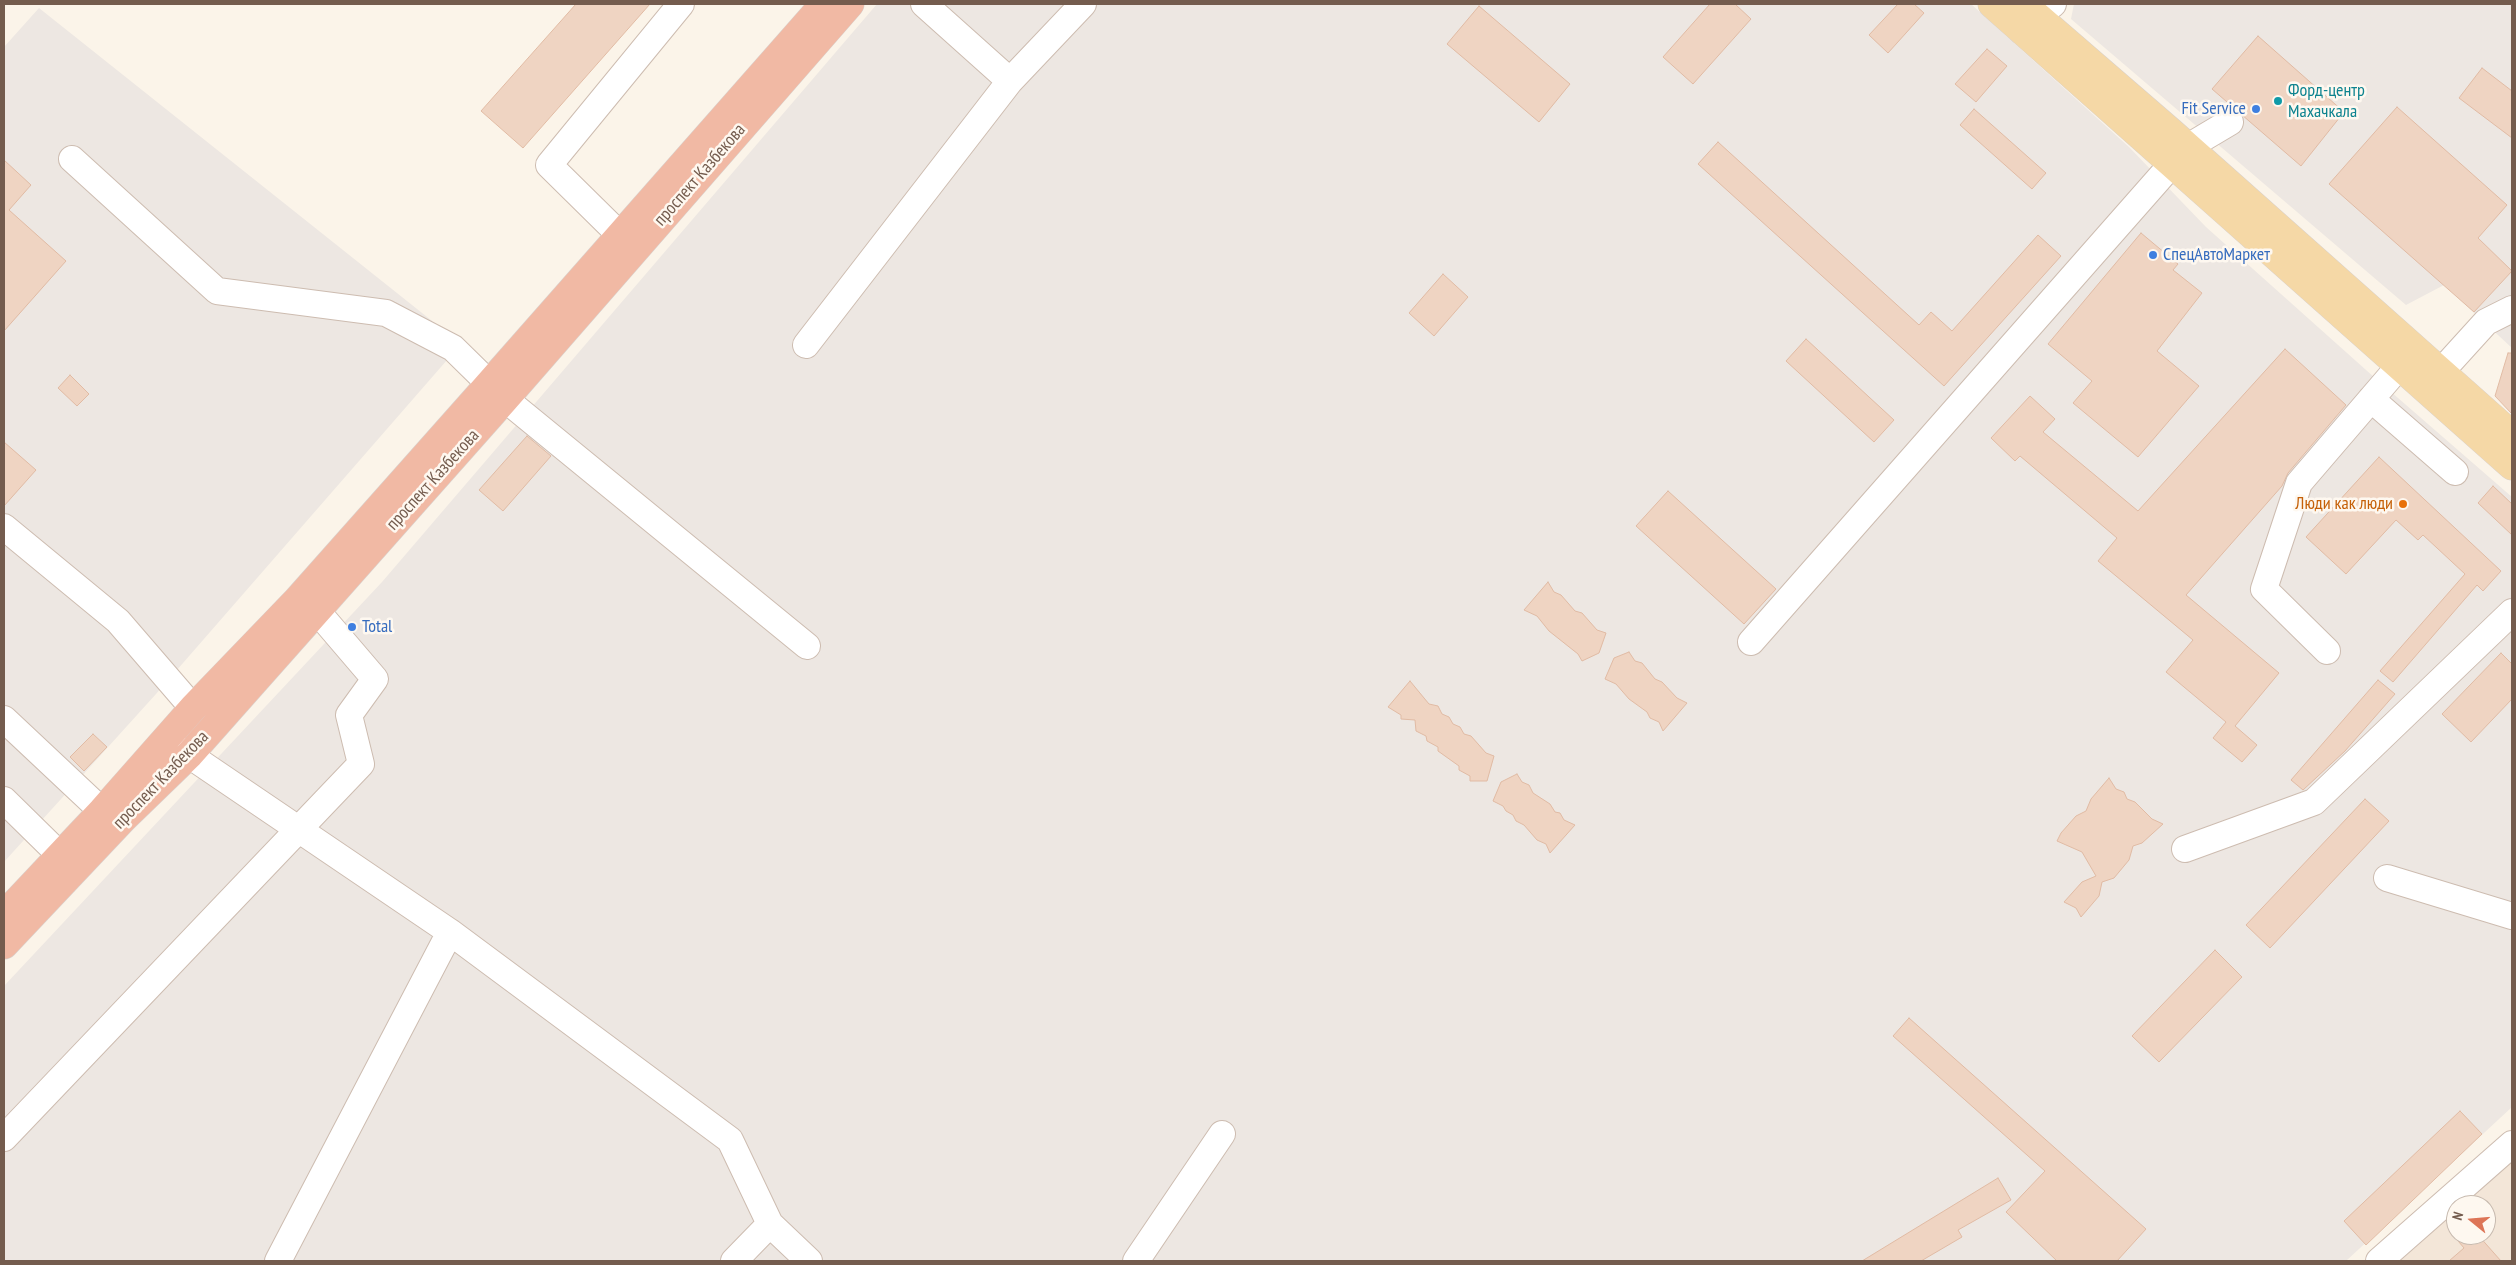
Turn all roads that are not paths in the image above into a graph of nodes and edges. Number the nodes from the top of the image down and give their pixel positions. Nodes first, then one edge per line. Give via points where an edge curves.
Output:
1 (681, 4) edge
2 (824, 4) edge
3 (850, 4) edge
4 (924, 4) edge
5 (1083, 4) edge
6 (1992, 4) edge
7 (2034, 14) edge
8 (1010, 81) junction
9 (2230, 122) dead end
10 (2180, 156) junction
11 (72, 159) dead end
12 (620, 235) junction
13 (2512, 309) edge
14 (806, 345) dead end
15 (2407, 357) junction
16 (2433, 380) junction
17 (497, 392) junction
18 (2371, 400) junction
19 (2512, 435) edge
20 (2512, 466) edge
21 (2455, 472) dead end
22 (4, 527) edge
23 (316, 610) junction
24 (2512, 612) edge
25 (1751, 642) dead end
26 (807, 646) dead end
27 (2327, 651) dead end
28 (193, 708) junction
29 (4, 718) edge
30 (165, 742) junction
31 (189, 755) junction
32 (4, 800) edge
33 (102, 812) junction
34 (299, 830) junction
35 (2185, 849) dead end
36 (60, 855) junction
37 (2387, 878) dead end
38 (4, 915) edge
39 (2512, 916) edge
40 (450, 932) junction
41 (4, 945) edge
42 (1222, 1134) dead end
43 (4, 1138) edge
44 (2512, 1144) edge
45 (770, 1224) junction
46 (278, 1261) edge
47 (734, 1261) edge
48 (809, 1261) edge
49 (1136, 1261) edge
50 (2378, 1261) edge

1 - 12 street via 549,165
2 - 12 highway, проспект Казбекова
3 - 17 highway, проспект Казбекова
4 - 8 street
5 - 8 street
6 - 7 main road
7 - 10 main road
8 - 14 street
9 - 10 street
10 - 15 main road
10 - 25 street
11 - 17 street via 217,291 386,313 452,348
12 - 17 highway, проспект Казбекова
13 - 16 street via 2486,322
15 - 16 main road
15 - 18 street
16 - 19 main road
16 - 20 main road
17 - 23 highway, проспект Казбекова
17 - 26 street
17 - 28 highway, проспект Казбекова
18 - 21 street
18 - 27 street via 2299,483 2264,590
22 - 28 street via 118,621
23 - 31 highway, проспект Казбекова
23 - 34 street via 375,679 349,715 361,764
24 - 35 street via 2314,802
28 - 30 highway, проспект Казбекова
29 - 33 street
30 - 31 street
30 - 33 highway, проспект Казбекова
31 - 34 street
31 - 41 highway, проспект Казбекова via 124,818
32 - 36 street
33 - 36 highway, проспект Казбекова
34 - 40 street
34 - 43 street
36 - 38 highway, проспект Казбекова
37 - 39 street
40 - 45 street via 730,1140
40 - 46 street
42 - 49 street
44 - 50 street
45 - 47 street
45 - 48 street

